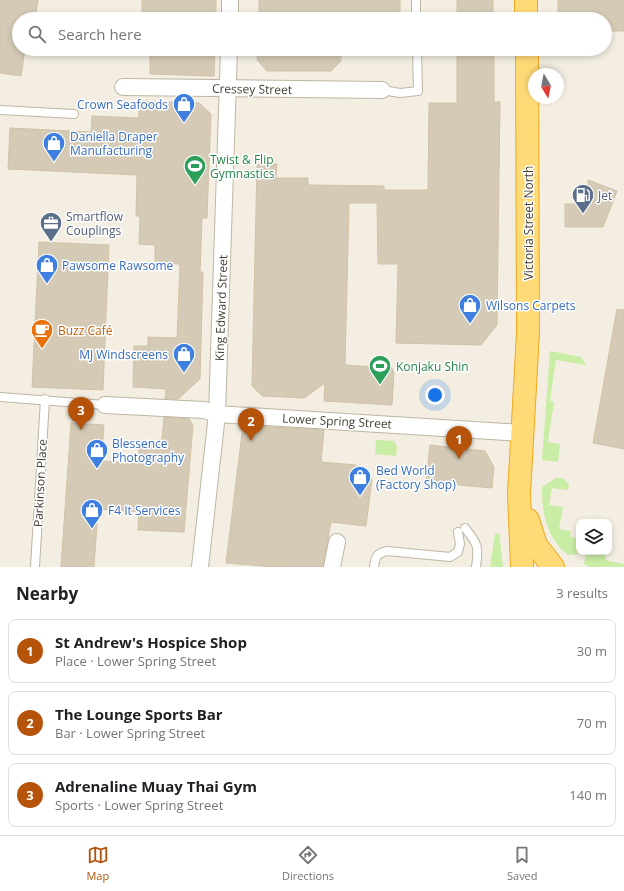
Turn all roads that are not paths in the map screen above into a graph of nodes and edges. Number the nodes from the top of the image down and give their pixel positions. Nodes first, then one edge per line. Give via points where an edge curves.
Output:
1 (230, 0) edge
2 (416, 0) edge
3 (526, 0) edge
4 (230, 12) edge
5 (416, 12) edge
6 (526, 12) edge
7 (229, 56) edge
8 (417, 56) edge
9 (527, 56) edge
10 (123, 87) dead end
11 (228, 88) junction
12 (382, 90) joint
13 (0, 110) edge
14 (74, 114) dead end
15 (0, 397) edge
16 (45, 399) junction
17 (105, 405) joint
18 (217, 414) junction
19 (522, 433) junction
20 (519, 494) junction
21 (465, 528) dead end
22 (458, 532) dead end
23 (337, 542) dead end
24 (35, 567) edge
25 (200, 567) edge
26 (332, 567) edge
27 (374, 567) edge
28 (476, 567) edge
29 (522, 567) edge
30 (554, 567) edge

1 - 4 street
2 - 5 lane
3 - 6 highway
7 - 11 street, King Edward Street
8 - 12 lane via 418,91 400,93
9 - 19 highway, Victoria Street North via 528,333
10 - 11 street, Cressey Street
11 - 12 street, Cressey Street
11 - 18 street, King Edward Street
13 - 14 lane
15 - 16 lane
16 - 17 lane
16 - 24 lane, Parkinson Place
17 - 18 street, Lower Spring Street via 204,410
18 - 19 street, Lower Spring Street
18 - 25 street, King Edward Street
19 - 20 highway, Victoria Street North
20 - 29 highway, Victoria Street North
20 - 30 highway, Victoria Street North via 536,544
21 - 28 lane via 479,549
22 - 27 lane via 458,552 450,557 387,550 375,557
23 - 26 street

